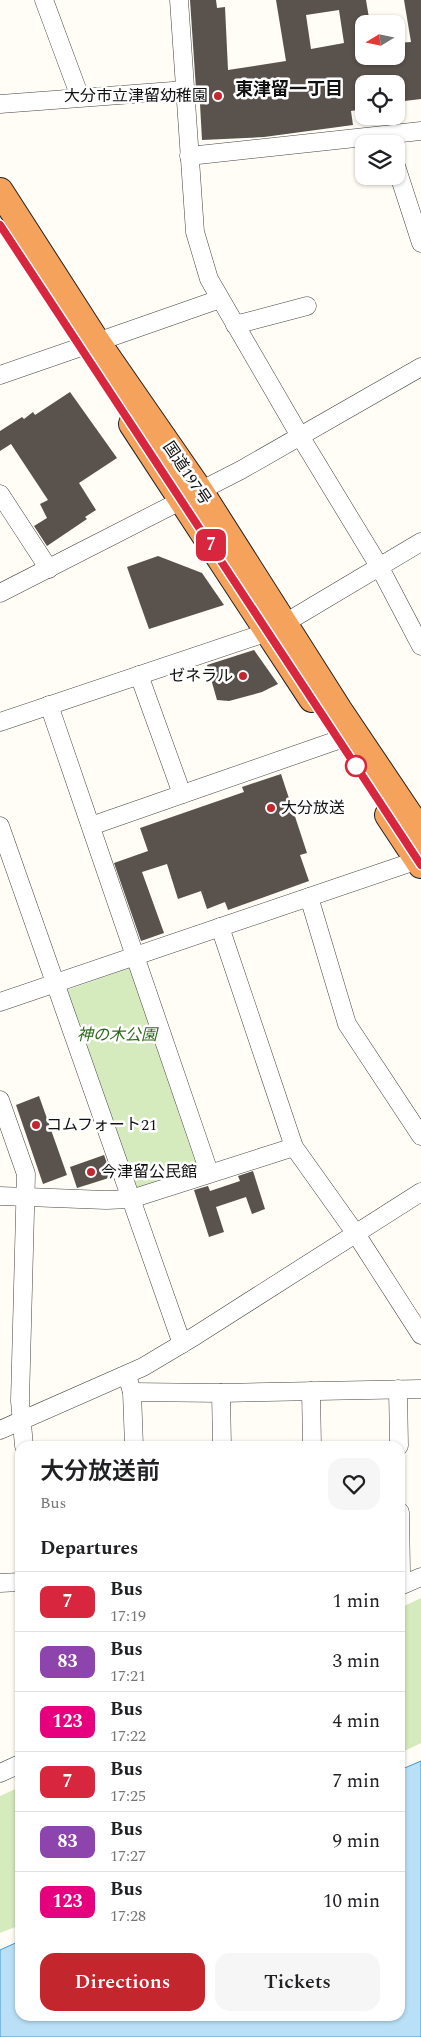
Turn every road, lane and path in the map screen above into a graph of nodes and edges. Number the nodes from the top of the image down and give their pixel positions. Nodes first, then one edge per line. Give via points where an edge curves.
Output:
1 (44, 0) edge
2 (179, 0) edge
3 (186, 90) junction
4 (80, 97) junction
5 (0, 104) edge
6 (421, 131) edge
7 (405, 135) edge
8 (355, 143) edge
9 (189, 156) junction
10 (402, 185) edge
11 (0, 191) edge
12 (0, 225) edge
13 (421, 242) edge
14 (220, 299) junction
15 (307, 306) dead end
16 (235, 325) junction
17 (89, 344) junction
18 (421, 367) edge
19 (0, 375) edge
20 (300, 436) junction
21 (0, 494) edge
22 (191, 496) junction
23 (421, 542) edge
24 (379, 566) junction
25 (49, 568) junction
26 (0, 593) edge
27 (276, 628) junction
28 (421, 646) edge
29 (139, 675) junction
30 (49, 705) junction
31 (0, 722) edge
32 (338, 740) junction
33 (182, 794) junction
34 (0, 826) edge
35 (91, 826) junction
36 (421, 832) edge
37 (420, 861) edge
38 (309, 897) junction
39 (220, 927) junction
40 (135, 956) junction
41 (55, 983) junction
42 (0, 1002) edge
43 (0, 1100) edge
44 (421, 1136) edge
45 (294, 1147) junction
46 (210, 1172) junction
47 (421, 1192) edge
48 (0, 1196) edge
49 (25, 1197) junction
50 (131, 1199) junction
51 (356, 1234) junction
52 (421, 1335) edge
53 (182, 1344) junction
54 (126, 1374) junction
55 (421, 1388) edge
56 (398, 1389) junction
57 (311, 1391) junction
58 (132, 1392) junction
59 (221, 1393) junction
60 (22, 1421) junction
61 (0, 1430) edge
62 (24, 1441) edge
63 (134, 1441) edge
64 (222, 1441) edge
65 (312, 1441) edge
66 (399, 1441) edge
67 (405, 1559) edge
68 (407, 1578) edge
69 (15, 1582) edge
70 (0, 1583) edge
71 (15, 1766) edge
72 (0, 1774) edge

1 - 4 street
2 - 3 street
3 - 4 street
3 - 9 street
4 - 5 street
6 - 7 street
8 - 9 street
9 - 14 street via 195,232 209,279
10 - 13 street
11 - 17 highway, 国道197号
12 - 17 highway, 国道197号
14 - 16 street
14 - 17 street
15 - 16 street
16 - 20 street
17 - 19 street
17 - 22 highway, 国道197号
18 - 20 street
20 - 22 street
20 - 24 street
21 - 25 street
22 - 25 street
22 - 27 highway, 国道197号
23 - 24 street
24 - 27 street
24 - 28 street
25 - 26 street
27 - 29 street
27 - 32 highway, 国道197号
27 - 36 highway, 国道197号 via 339,710
29 - 30 street
29 - 33 street
30 - 31 street
30 - 35 street
32 - 33 street
32 - 37 highway, 国道197号
33 - 35 street
34 - 41 street
35 - 40 street
37 - 38 street
38 - 39 street
38 - 44 street via 346,1024
39 - 40 street
39 - 45 street
40 - 41 street
40 - 46 street
41 - 42 street
41 - 50 street
43 - 49 street via 26,1174
45 - 46 street
45 - 51 street
46 - 50 street
47 - 51 street
48 - 49 street
49 - 50 street
49 - 60 street
50 - 53 street
51 - 52 street
51 - 53 street
53 - 54 street
54 - 58 street
54 - 60 street
55 - 56 street
56 - 57 street
56 - 66 street
57 - 59 street
57 - 65 street
58 - 59 street
58 - 63 street
59 - 64 street
60 - 61 street
60 - 62 street
67 - 68 street
69 - 70 street
71 - 72 street

